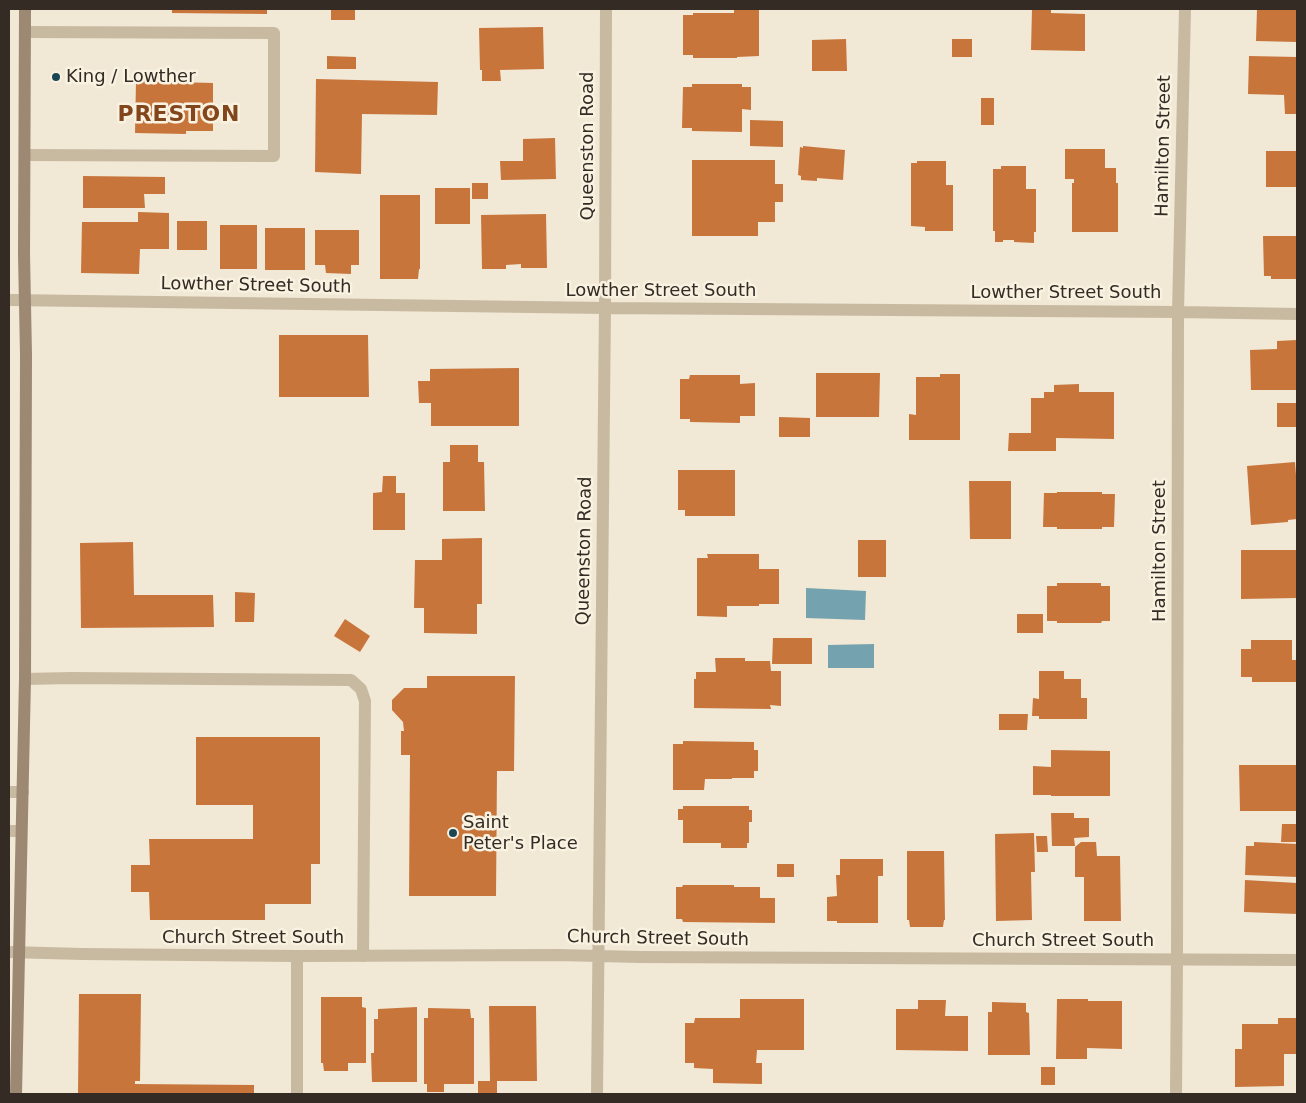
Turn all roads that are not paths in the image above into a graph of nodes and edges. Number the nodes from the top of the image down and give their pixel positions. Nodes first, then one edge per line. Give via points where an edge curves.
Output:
1 (25, 9) edge
2 (606, 9) edge
3 (1185, 9) edge
4 (25, 32) junction
5 (24, 154) junction
6 (9, 300) edge
7 (25, 300) junction
8 (605, 308) junction
9 (1178, 312) junction
10 (1297, 314) edge
11 (25, 679) junction
12 (9, 792) edge
13 (23, 792) junction
14 (15, 831) edge
15 (14, 952) edge
16 (297, 956) junction
17 (363, 956) junction
18 (598, 956) junction
19 (1177, 958) junction
20 (1297, 960) edge
21 (16, 1094) edge
22 (297, 1094) edge
23 (597, 1094) edge
24 (1176, 1094) edge

1 - 4 main road
2 - 8 street, Queenston Road
3 - 9 street, Hamilton Street
4 - 5 main road
4 - 5 street via 274,33 274,156
5 - 7 main road
6 - 7 street, Lowther Street South
7 - 8 street, Lowther Street South
7 - 11 main road
8 - 9 street, Lowther Street South
8 - 18 street, Queenston Road
9 - 10 street, Lowther Street South
9 - 19 street, Hamilton Street
11 - 13 main road
11 - 17 street via 351,680 361,689 365,701
12 - 13 street
13 - 14 main road
14 - 15 main road
15 - 16 street, Church Street South
15 - 21 main road
16 - 17 street, Church Street South
16 - 22 street
17 - 18 street, Church Street South
18 - 19 street, Church Street South
18 - 23 street, Queenston Road
19 - 20 street, Church Street South
19 - 24 street, Hamilton Street

